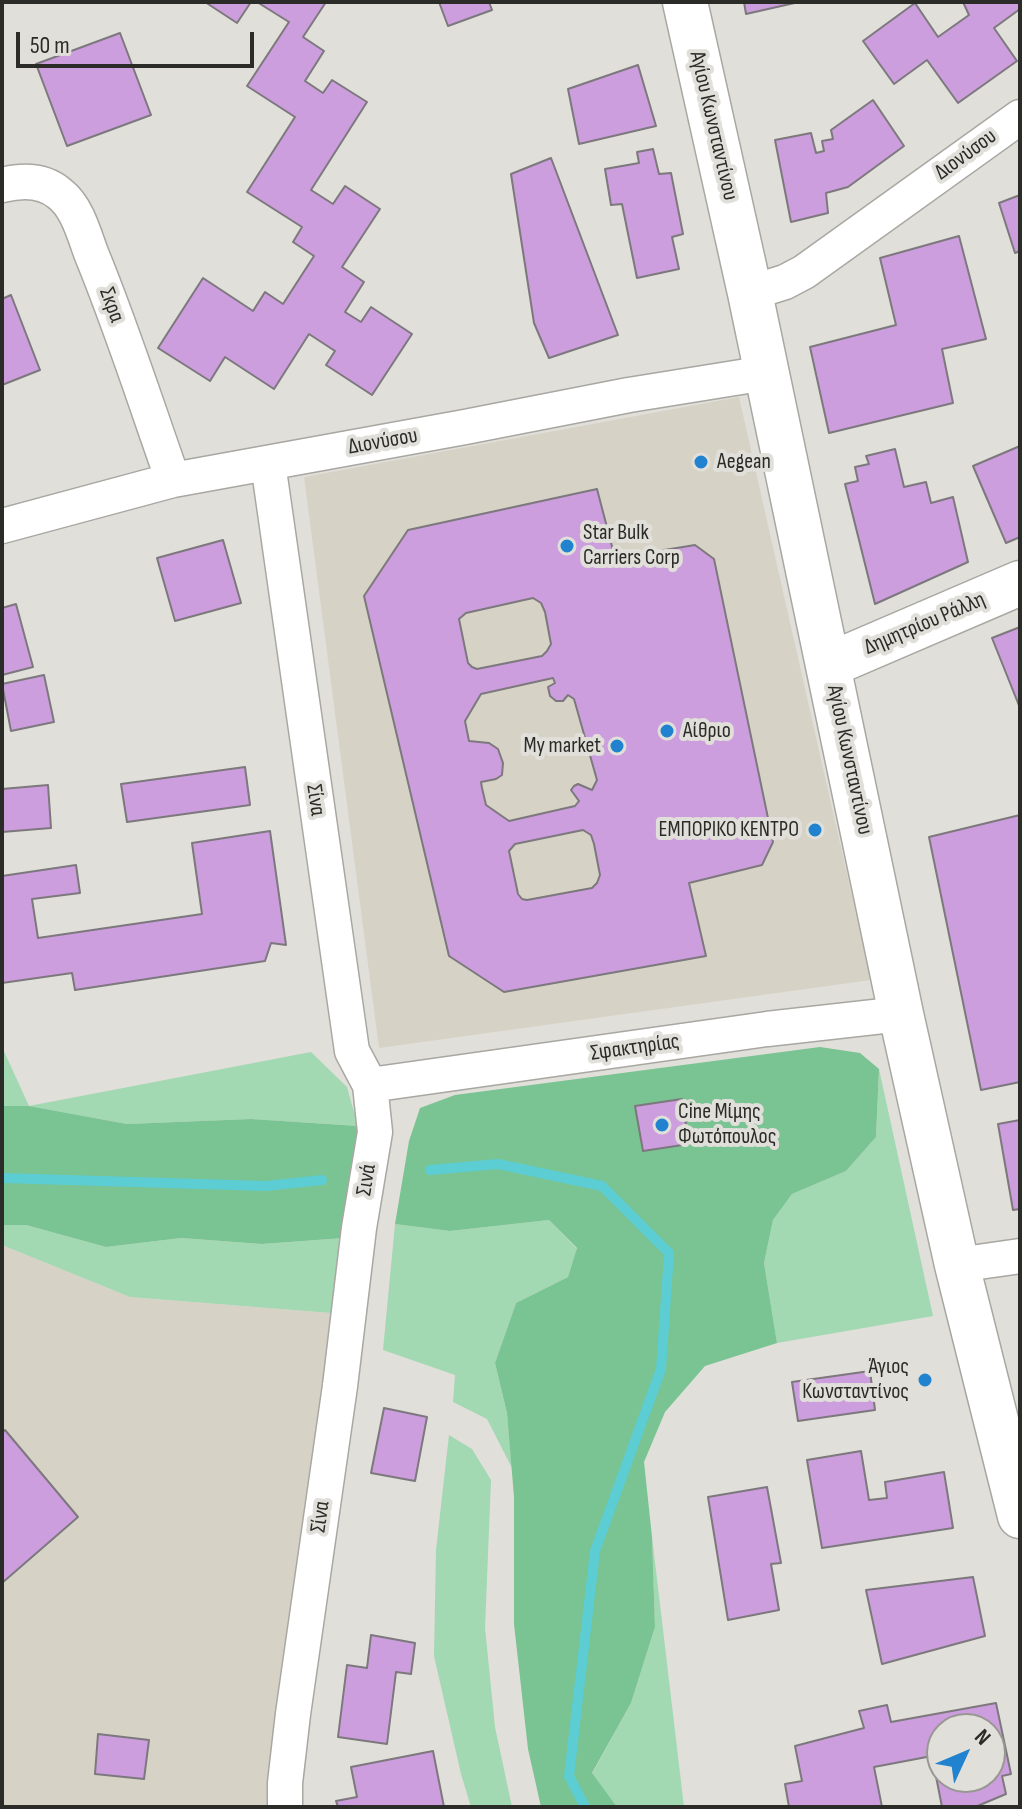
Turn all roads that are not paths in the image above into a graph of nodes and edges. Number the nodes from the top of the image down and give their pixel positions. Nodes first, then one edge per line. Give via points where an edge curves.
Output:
1 (685, 2) edge
2 (1020, 117) edge
3 (2, 185) edge
4 (750, 293) junction
5 (766, 373) junction
6 (268, 463) junction
7 (173, 480) junction
8 (2, 526) edge
9 (1020, 583) edge
10 (829, 665) junction
11 (901, 1014) junction
12 (370, 1085) junction
13 (375, 1132) joint
14 (359, 1228) joint
15 (1020, 1256) edge
16 (957, 1265) junction
17 (1020, 1516) edge
18 (285, 1807) edge

1 - 4 street, Αγίου Κωνσταντίνου
2 - 4 street, Διονύσου via 804,272
3 - 7 street, Σκρα via 36,182 50,187 77,218
4 - 5 street, Αγίου Κωνσταντίνου
5 - 6 street, Διονύσου
5 - 10 street, Αγίου Κωνσταντίνου
6 - 7 street, Διονύσου
6 - 12 street, Σίνα via 352,1051
7 - 8 street, Διονύσου
9 - 10 street, Δημητρίου Ράλλη
10 - 11 street, Αγίου Κωνσταντίνου
11 - 12 street, Σφακτηρίας
11 - 16 street, Αγίου Κωνσταντίνου
12 - 13 street, Σίνα
13 - 14 street, Σινά
14 - 18 street, Σίνα
15 - 16 street
16 - 17 street, Αγίου Κωνσταντίνου

